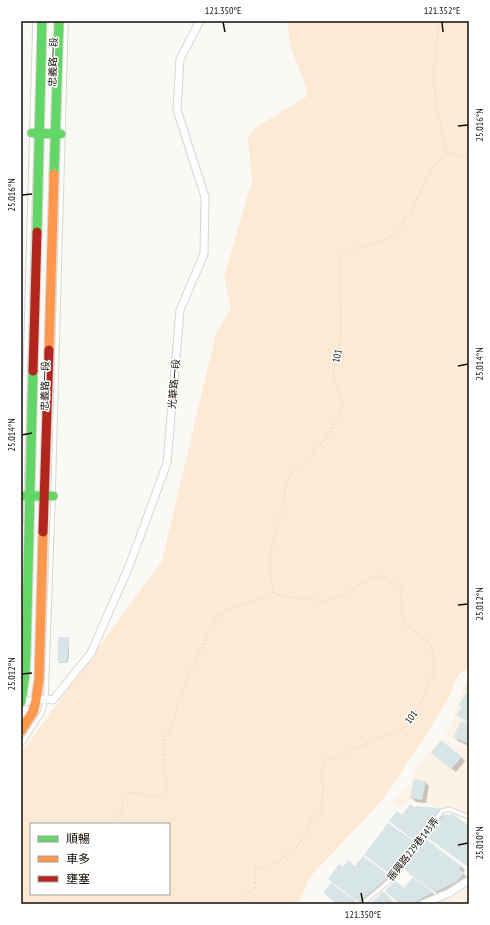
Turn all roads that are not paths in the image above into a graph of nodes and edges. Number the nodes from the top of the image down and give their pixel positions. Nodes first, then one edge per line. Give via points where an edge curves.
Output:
1 (35, 21) edge
2 (42, 21) edge
3 (59, 21) edge
4 (66, 21) edge
5 (200, 21) edge
6 (36, 133) junction
7 (59, 134) junction
8 (26, 496) edge
9 (49, 496) junction
10 (21, 523) edge
11 (41, 699) junction
12 (21, 702) edge
13 (21, 731) edge
14 (21, 745) edge
15 (469, 817) edge
16 (469, 880) edge
17 (362, 904) edge
18 (423, 904) edge

1 - 6 lane, 忠義路一段
2 - 6 main road, 忠義路一段
3 - 7 main road, 忠義路一段
4 - 7 lane, 忠義路一段
5 - 11 street, 光華路一段 via 180,59 177,110 205,197 204,254 180,310 167,463 130,564 92,653 53,700
6 - 7 main road
6 - 8 main road, 忠義路一段
7 - 9 main road, 忠義路一段
8 - 9 main road
8 - 10 lane, 忠義路一段
8 - 12 main road, 忠義路一段 via 25,674
9 - 11 main road, 忠義路一段 via 39,672
11 - 12 street, 光華路一段
11 - 13 main road, 忠義路一段
11 - 14 lane, 忠義路一段 via 42,712
15 - 17 lane, 振興路229巷143弄 via 449,809 442,811 394,876
16 - 18 street via 449,893

